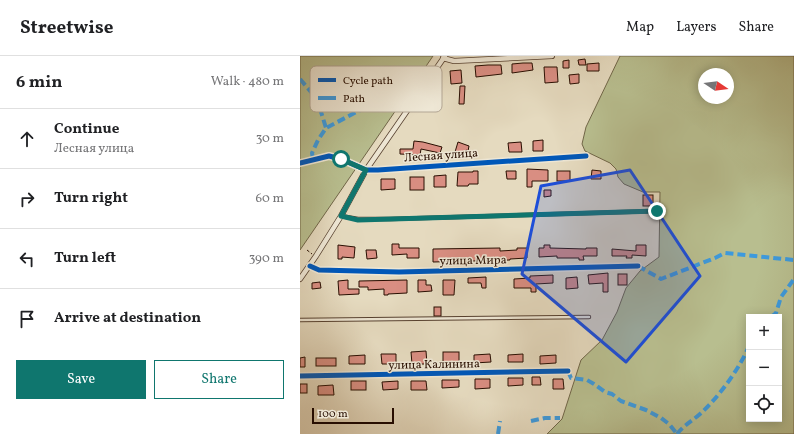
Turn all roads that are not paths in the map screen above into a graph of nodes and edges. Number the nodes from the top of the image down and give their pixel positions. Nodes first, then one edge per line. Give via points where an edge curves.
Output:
1 (552, 56) edge
2 (444, 57) edge
3 (438, 66) edge
4 (406, 112) edge
5 (586, 156) dead end
6 (300, 163) edge
7 (366, 170) junction
8 (657, 211) dead end
9 (341, 216) junction
10 (310, 266) junction
11 (638, 266) dead end
12 (300, 279) edge
13 (589, 317) dead end
14 (300, 320) edge
15 (568, 371) dead end
16 (300, 376) edge

1 - 2 street via 454,61
2 - 3 street
4 - 7 street
5 - 7 street, Лесная улица
6 - 7 street, Лесная улица via 329,156
7 - 9 street
8 - 9 lane via 358,220
9 - 10 street
10 - 11 street, улица Мира via 319,270 399,272
10 - 12 street
13 - 14 lane
15 - 16 street, улица Калинина

